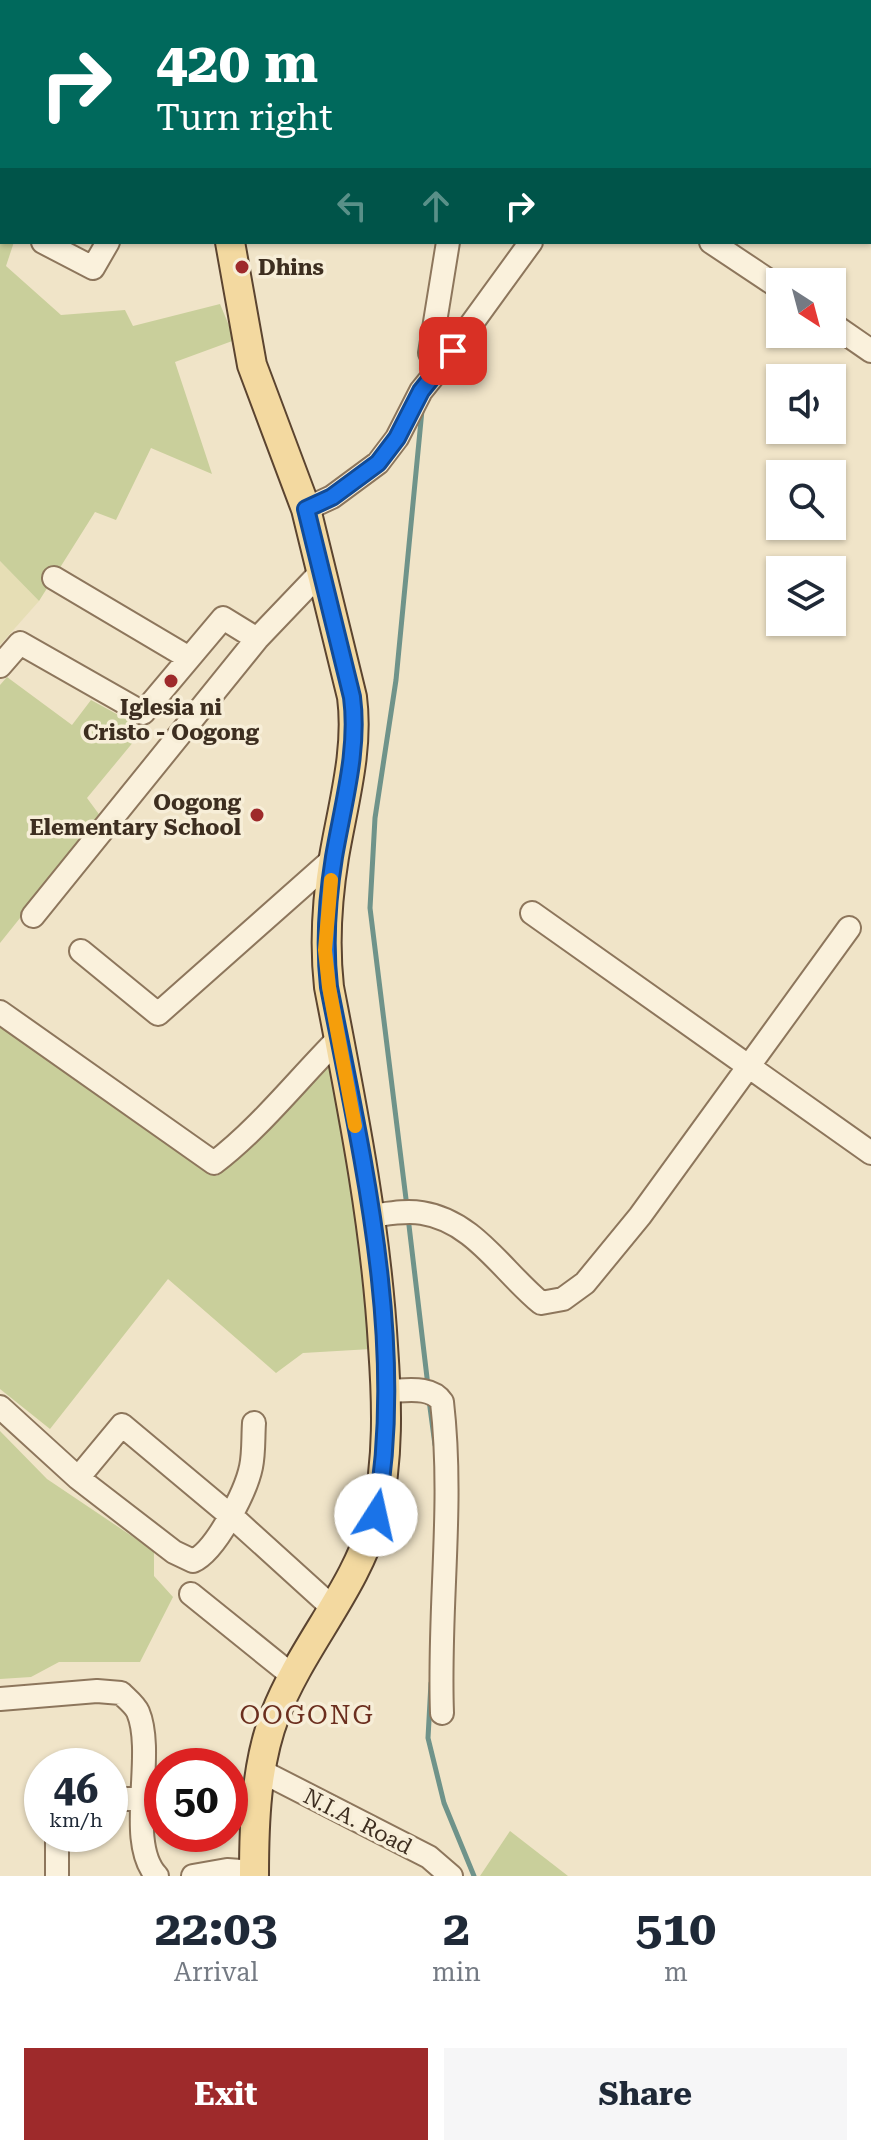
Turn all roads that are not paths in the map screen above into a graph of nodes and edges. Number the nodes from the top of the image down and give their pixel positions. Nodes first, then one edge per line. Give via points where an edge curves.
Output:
1 (47, 244) edge
2 (107, 244) edge
3 (230, 244) edge
4 (448, 244) edge
5 (530, 244) edge
6 (714, 244) edge
7 (766, 279) edge
8 (846, 334) edge
9 (871, 351) edge
10 (431, 379) junction
11 (306, 509) junction
12 (321, 572) junction
13 (54, 578) dead end
14 (257, 639) junction
15 (189, 658) junction
16 (0, 666) edge
17 (334, 858) junction
18 (532, 913) dead end
19 (33, 916) dead end
20 (849, 928) dead end
21 (81, 951) dead end
22 (0, 1012) edge
23 (339, 1038) junction
24 (748, 1067) junction
25 (871, 1153) edge
26 (371, 1216) junction
27 (386, 1391) junction
28 (0, 1407) edge
29 (254, 1423) dead end
30 (78, 1478) junction
31 (231, 1515) junction
32 (191, 1594) dead end
33 (334, 1609) junction
34 (294, 1677) junction
35 (0, 1699) edge
36 (442, 1713) dead end
37 (261, 1771) junction
38 (128, 1799) edge
39 (141, 1799) junction
40 (57, 1852) edge
41 (254, 1874) edge
42 (57, 1876) edge
43 (157, 1876) edge
44 (193, 1876) edge
45 (451, 1876) edge

1 - 2 street via 93,268
3 - 11 main road via 252,365
4 - 10 street via 430,353
5 - 10 street
6 - 7 street
8 - 9 street
10 - 11 street via 378,463
11 - 12 main road
12 - 14 street
12 - 17 main road via 355,719
13 - 15 street
14 - 15 street via 223,618
14 - 19 street
15 - 16 street via 143,713 20,643
17 - 21 street via 158,1014
17 - 23 main road via 325,950
18 - 24 street
20 - 24 street
22 - 23 street via 214,1163 242,1141
23 - 26 main road
24 - 25 street
24 - 26 street via 640,1216 585,1283 563,1299 541,1303 466,1229 432,1215
26 - 27 main road
27 - 33 main road via 376,1515
27 - 36 street via 431,1392 442,1402 447,1501
28 - 30 street
29 - 31 street via 251,1468
30 - 31 street via 193,1561 221,1534
30 - 31 street via 122,1425
31 - 33 street
32 - 34 street
33 - 34 main road
34 - 37 main road via 276,1713
35 - 39 street via 121,1693 137,1709 144,1734
37 - 41 main road
37 - 45 street, N.I.A. Road via 429,1857
38 - 39 street
39 - 43 street via 147,1865
40 - 42 street
41 - 44 street via 227,1870

